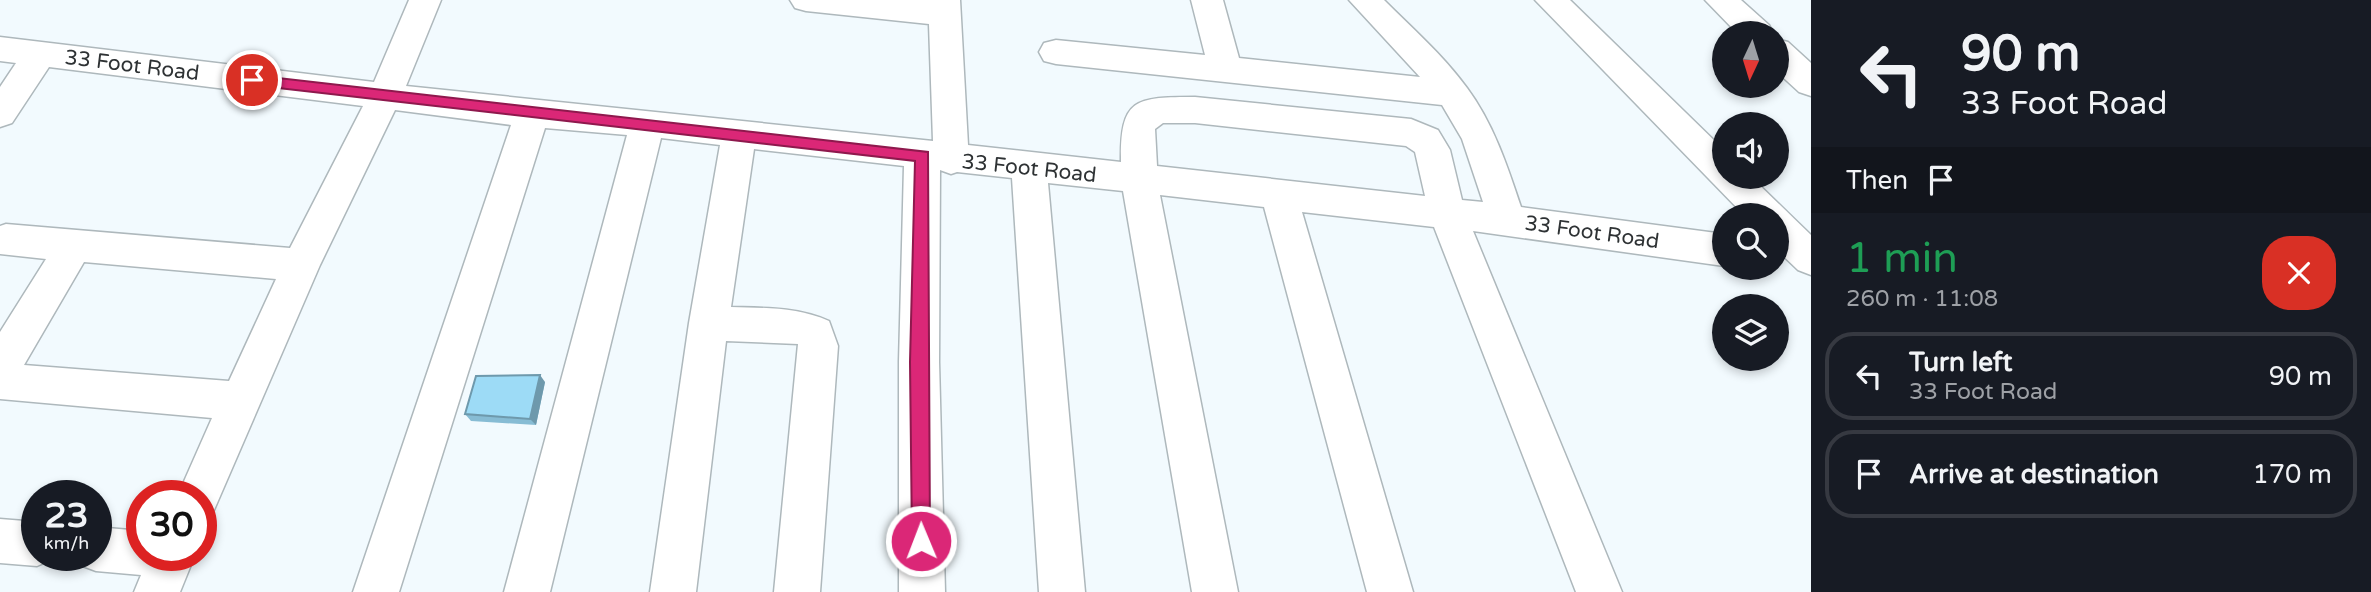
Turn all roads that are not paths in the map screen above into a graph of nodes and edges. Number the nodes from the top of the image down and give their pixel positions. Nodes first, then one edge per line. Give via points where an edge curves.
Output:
1 (425, 0) edge
2 (806, 0) edge
3 (1207, 0) edge
4 (1365, 0) edge
5 (1551, 0) edge
6 (1721, 0) edge
7 (944, 7) edge
8 (1744, 21) edge
9 (0, 49) edge
10 (1056, 52) dead end
11 (40, 54) junction
12 (1789, 63) edge
13 (1225, 69) junction
14 (1811, 83) edge
15 (1451, 93) junction
16 (385, 96) junction
17 (0, 114) edge
18 (532, 114) junction
19 (647, 123) junction
20 (739, 135) junction
21 (937, 158) junction
22 (1712, 161) edge
23 (1029, 168) junction
24 (1139, 180) junction
25 (1740, 189) edge
26 (1279, 195) junction
27 (1755, 203) edge
28 (1448, 216) junction
29 (1507, 220) junction
30 (1789, 238) edge
31 (6, 240) dead end
32 (74, 246) junction
33 (1712, 248) edge
34 (1789, 258) edge
35 (1811, 260) edge
36 (301, 265) junction
37 (709, 323) junction
38 (0, 368) edge
39 (0, 381) edge
40 (239, 401) junction
41 (205, 480) edge
42 (0, 541) edge
43 (21, 543) edge
44 (376, 592) edge
45 (527, 592) edge
46 (673, 592) edge
47 (797, 592) edge
48 (922, 592) edge
49 (1062, 592) edge
50 (1215, 592) edge
51 (1390, 592) edge
52 (1599, 592) edge

1 - 16 street
2 - 7 street
3 - 13 street
4 - 15 street
5 - 22 street
6 - 8 street
7 - 21 street
9 - 11 street, 33 Foot Road
10 - 13 street
11 - 16 street, 33 Foot Road
11 - 17 street
12 - 14 street
13 - 15 street
15 - 29 street via 1480,143
16 - 18 street, 33 Foot Road
16 - 36 street
18 - 19 street, 33 Foot Road
18 - 44 street
19 - 20 street, 33 Foot Road
19 - 45 street
20 - 21 street, 33 Foot Road
20 - 37 street
21 - 23 street, 33 Foot Road
21 - 48 street via 919,362
23 - 24 street, 33 Foot Road
23 - 49 street
24 - 26 street, 33 Foot Road
24 - 28 street via 1138,126 1147,114 1163,110 1411,133 1426,140 1432,150
24 - 50 street
25 - 27 street
26 - 28 street, 33 Foot Road
26 - 51 street
28 - 29 street, 33 Foot Road
28 - 52 street
29 - 33 street, 33 Foot Road
30 - 35 street
31 - 32 street
32 - 36 street
32 - 38 street
34 - 35 street
36 - 40 street
37 - 46 street
37 - 47 street via 801,327 815,333 818,346
39 - 40 street
40 - 41 street
42 - 43 street

